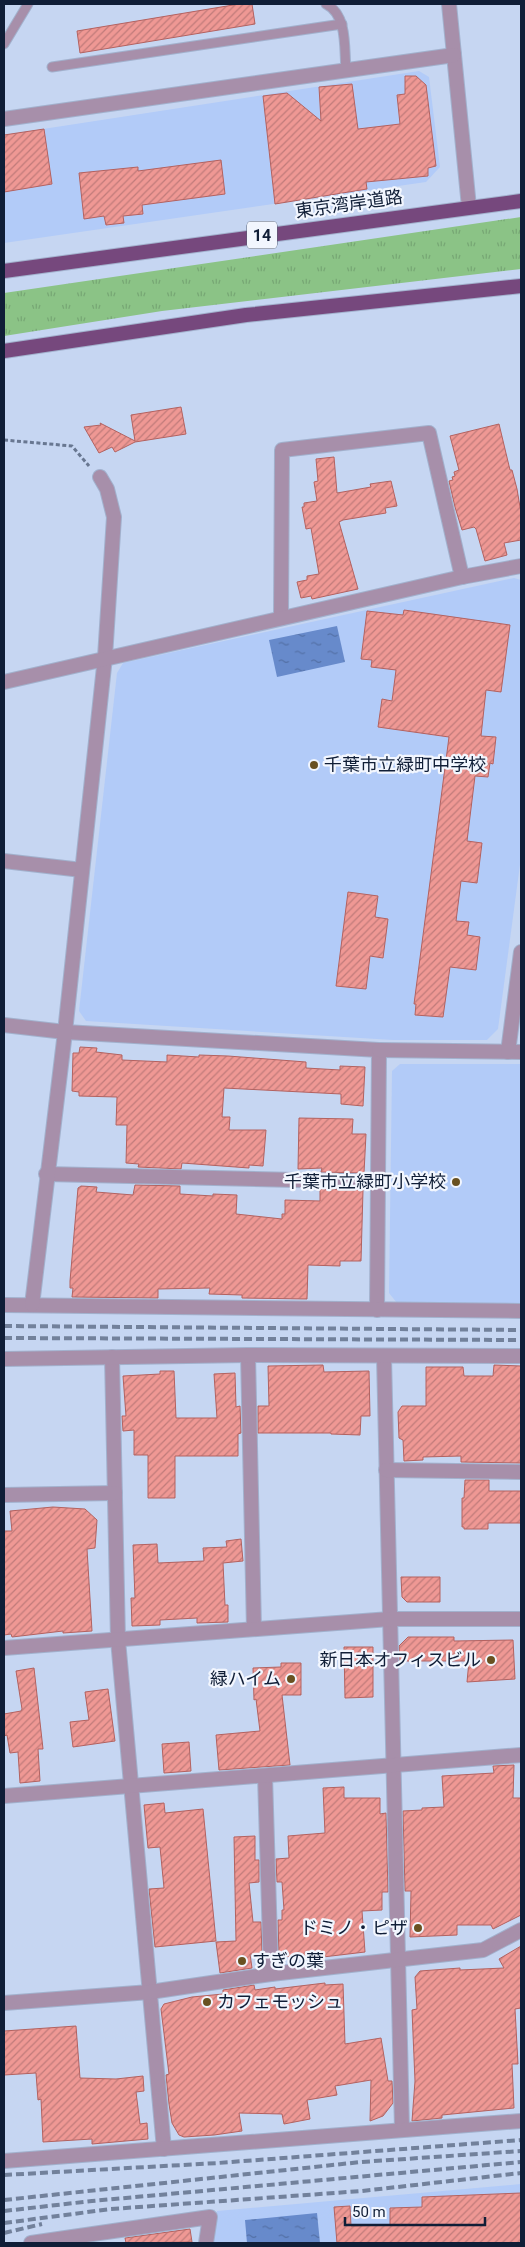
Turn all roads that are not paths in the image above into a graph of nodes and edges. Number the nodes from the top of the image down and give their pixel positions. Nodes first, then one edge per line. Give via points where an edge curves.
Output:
1 (28, 4) edge
2 (326, 4) edge
3 (449, 4) edge
4 (342, 24) junction
5 (4, 44) edge
6 (454, 55) junction
7 (52, 67) dead end
8 (346, 70) junction
9 (4, 119) edge
10 (521, 201) edge
11 (469, 207) junction
12 (4, 271) edge
13 (521, 286) edge
14 (4, 351) edge
15 (100, 478) road end
16 (521, 566) edge
17 (462, 577) junction
18 (281, 618) junction
19 (104, 658) junction
20 (4, 682) edge
21 (4, 861) edge
22 (82, 870) junction
23 (521, 952) edge
24 (4, 1025) edge
25 (65, 1032) junction
26 (379, 1050) junction
27 (515, 1052) edge
28 (46, 1174) junction
29 (378, 1182) junction
30 (4, 1305) edge
31 (32, 1305) junction
32 (377, 1310) junction
33 (521, 1311) edge
34 (248, 1355) junction
35 (521, 1356) edge
36 (112, 1357) junction
37 (384, 1357) junction
38 (4, 1359) edge
39 (386, 1470) junction
40 (521, 1472) edge
41 (115, 1493) junction
42 (4, 1495) edge
43 (390, 1619) junction
44 (521, 1619) edge
45 (254, 1629) junction
46 (118, 1640) junction
47 (4, 1648) edge
48 (521, 1755) edge
49 (394, 1764) junction
50 (265, 1776) junction
51 (132, 1787) junction
52 (4, 1796) edge
53 (521, 1930) edge
54 (398, 1958) junction
55 (271, 1974) junction
56 (150, 1992) junction
57 (4, 2003) edge
58 (521, 2121) edge
59 (402, 2130) junction
60 (164, 2149) junction
61 (4, 2161) edge
62 (31, 2243) edge
63 (206, 2243) edge

1 - 5 lane
2 - 4 lane via 338,13
3 - 6 street
4 - 7 lane
4 - 8 lane
6 - 8 street
6 - 11 street
8 - 9 street
10 - 11 highway, 東京湾岸道路 / 14
11 - 12 highway, 東京湾岸道路 / 14
13 - 14 highway via 246,315
15 - 19 street via 107,489 114,517
16 - 17 street
17 - 18 street
17 - 18 street via 429,433 282,450
18 - 19 street
19 - 20 street
19 - 22 street
21 - 22 street
22 - 25 street
23 - 27 street
24 - 25 street
25 - 26 street
25 - 28 street
26 - 27 street
26 - 29 street
28 - 29 street
28 - 31 street
29 - 32 street
30 - 31 street
31 - 32 street
32 - 33 street
34 - 36 street
34 - 37 street
34 - 45 street
35 - 37 street
36 - 38 street
36 - 41 street
37 - 39 street
39 - 40 street
39 - 43 street
41 - 42 street
41 - 46 street
43 - 44 street
43 - 45 street
43 - 49 street
45 - 46 street
46 - 47 street
46 - 51 street
48 - 49 street
49 - 50 street
49 - 54 street
50 - 51 street
50 - 55 street
51 - 52 street
51 - 56 street
53 - 54 street via 483,1950
54 - 55 street
54 - 59 street
55 - 56 street
56 - 57 street
56 - 60 street
58 - 59 street
59 - 60 street
60 - 61 street
62 - 63 street via 210,2217

